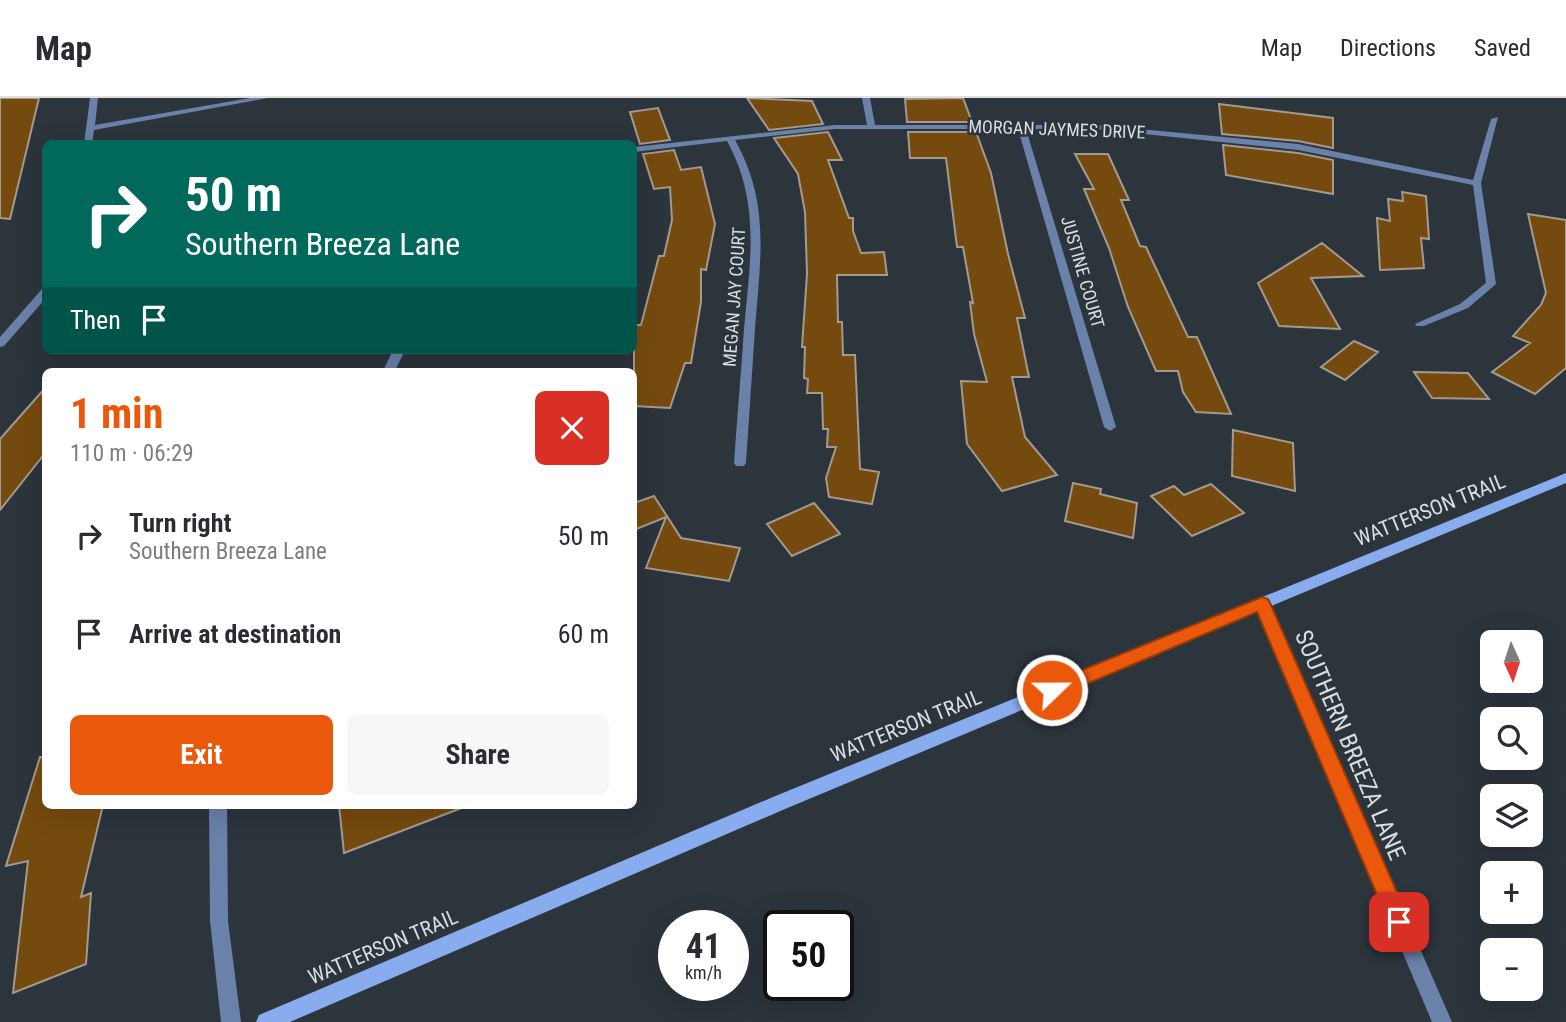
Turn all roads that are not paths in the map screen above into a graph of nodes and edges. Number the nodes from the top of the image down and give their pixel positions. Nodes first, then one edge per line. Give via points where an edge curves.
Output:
1 (94, 98) edge
2 (264, 98) edge
3 (866, 98) edge
4 (1495, 119) dead end
5 (871, 125) junction
6 (1021, 126) junction
7 (90, 128) junction
8 (729, 138) junction
9 (88, 140) edge
10 (637, 149) edge
11 (1477, 183) junction
12 (42, 296) edge
13 (1420, 324) dead end
14 (0, 344) edge
15 (1110, 427) dead end
16 (740, 463) dead end
17 (1566, 478) edge
18 (1262, 603) junction
19 (219, 809) edge
20 (230, 1022) edge
21 (266, 1022) edge
22 (1442, 1022) edge

1 - 7 street
2 - 7 street
3 - 5 street
4 - 11 street
5 - 6 street, MORGAN JAYMES DRIVE
5 - 8 street, MORGAN JAYMES DRIVE
6 - 11 street, MORGAN JAYMES DRIVE via 1096,127 1298,147
6 - 15 street, JUSTINE COURT
7 - 9 street
8 - 10 street, MORGAN JAYMES DRIVE
8 - 16 street, MEGAN JAY COURT via 752,193 757,233
11 - 13 street via 1491,284 1464,306
12 - 14 street
17 - 18 main road, WATTERSON TRAIL
18 - 21 main road, WATTERSON TRAIL
18 - 22 street, SOUTHERN BREEZA LANE
19 - 20 street via 219,921

